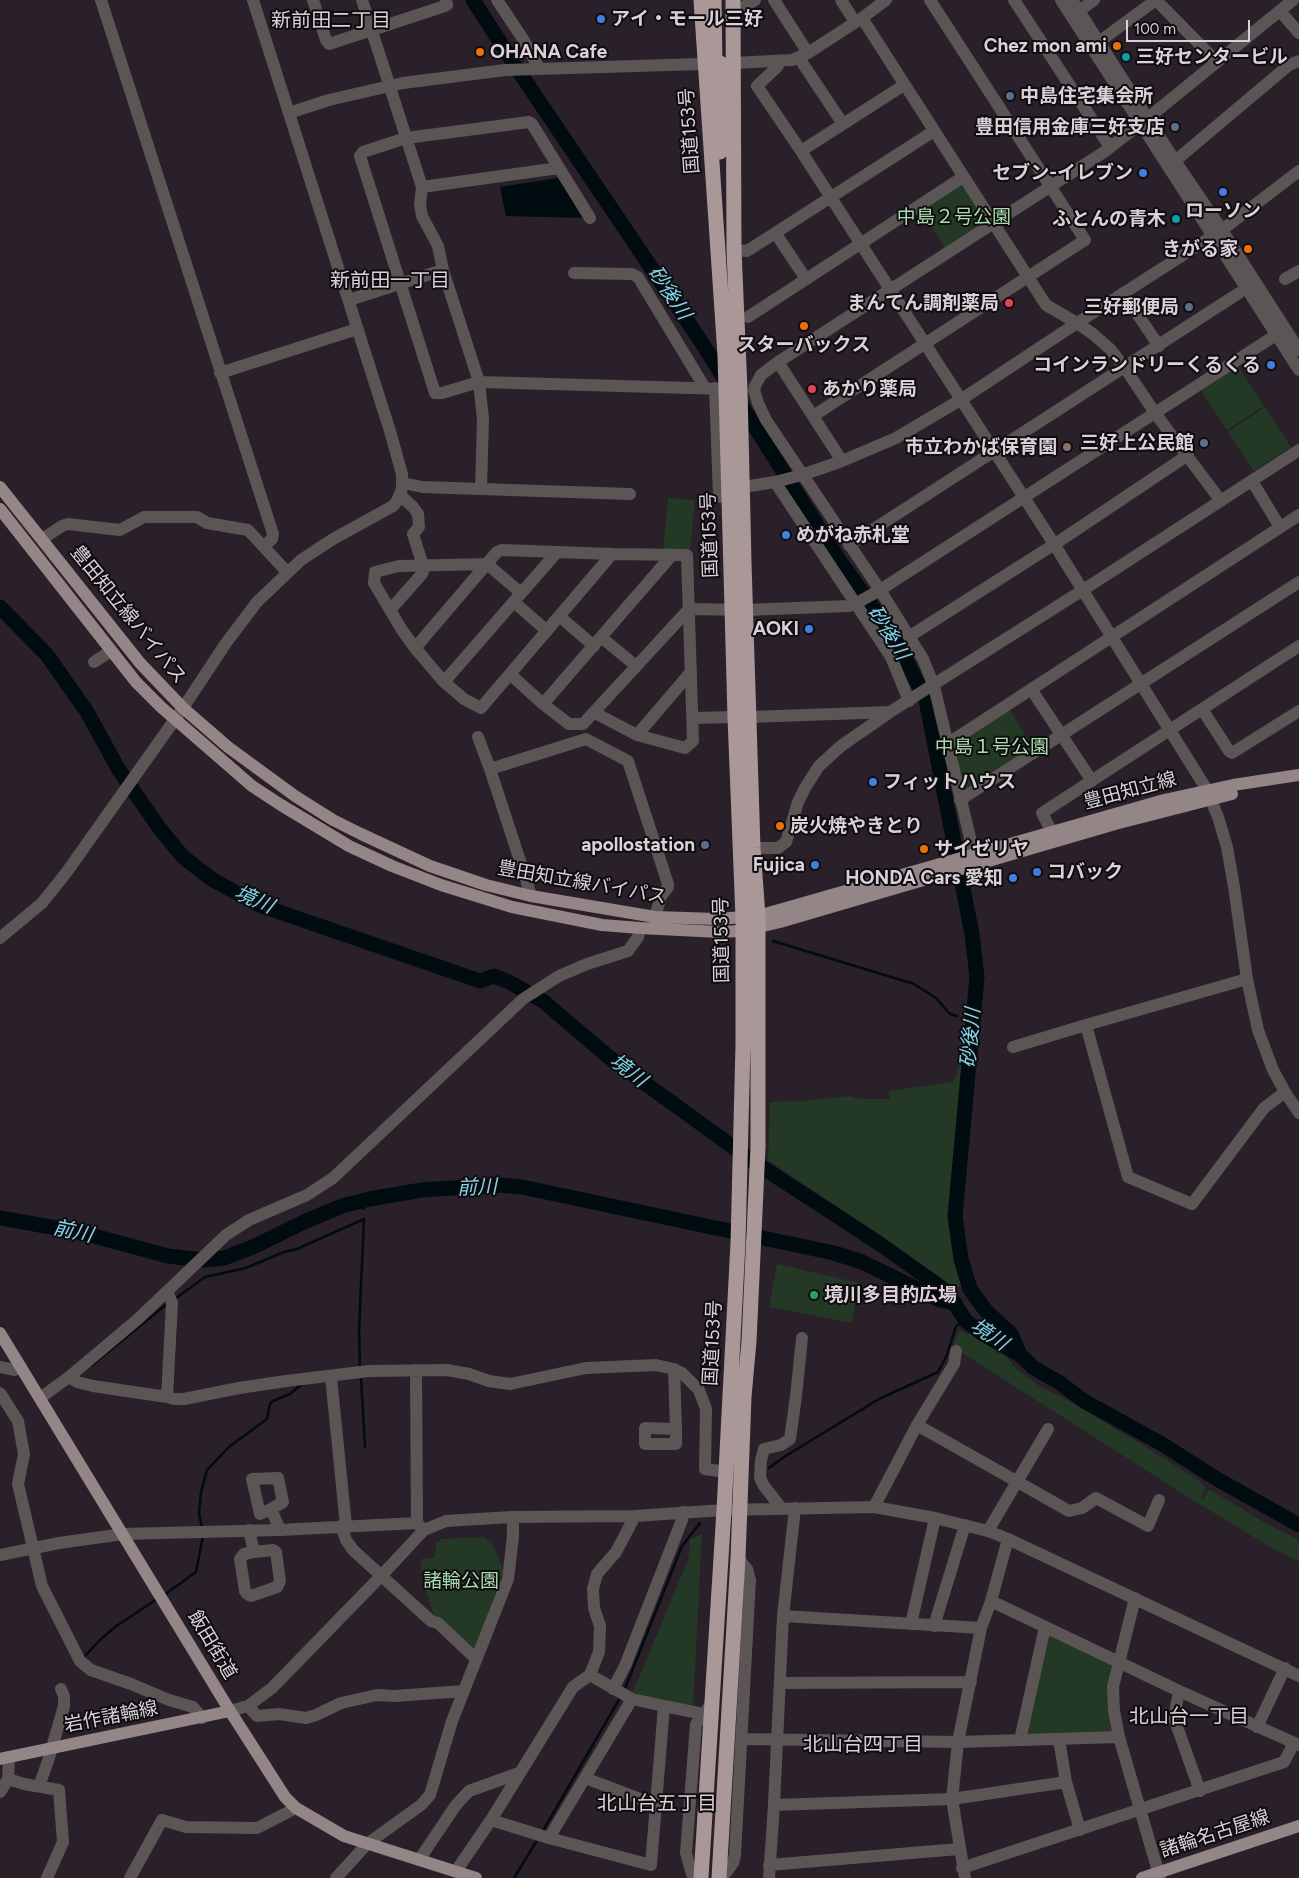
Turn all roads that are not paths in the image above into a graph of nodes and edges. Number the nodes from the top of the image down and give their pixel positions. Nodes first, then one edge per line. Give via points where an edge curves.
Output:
1 (102, 0) edge
2 (253, 0) edge
3 (313, 0) edge
4 (362, 0) edge
5 (446, 0) edge
6 (497, 0) edge
7 (701, 0) edge
8 (714, 0) edge
9 (755, 0) edge
10 (774, 0) edge
11 (841, 0) edge
12 (886, 0) edge
13 (930, 0) edge
14 (1014, 0) edge
15 (1061, 0) edge
16 (1094, 0) edge
17 (1156, 0) edge
18 (1293, 0) edge
19 (1076, 5) edge
20 (733, 7) edge
21 (1280, 10) junction
22 (858, 20) junction
23 (372, 30) junction
24 (1299, 33) edge
25 (1100, 41) junction
26 (804, 55) junction
27 (1299, 61) edge
28 (780, 62) junction
29 (1217, 62) junction
30 (718, 64) junction
31 (539, 68) junction
32 (904, 85) junction
33 (390, 86) junction
34 (289, 113) junction
35 (1144, 121) junction
36 (843, 124) junction
37 (934, 131) junction
38 (406, 138) junction
39 (1110, 147) junction
40 (801, 151) junction
41 (1175, 161) junction
42 (559, 168) junction
43 (1299, 171) edge
44 (963, 177) junction
45 (422, 187) junction
46 (1050, 187) junction
47 (830, 198) junction
48 (590, 218) dead end
49 (993, 223) junction
50 (1217, 233) junction
51 (776, 234) junction
52 (860, 243) junction
53 (734, 250) junction
54 (443, 270) junction
55 (1299, 272) edge
56 (574, 273) dead end
57 (1028, 277) junction
58 (806, 278) junction
59 (1285, 279) dead end
60 (400, 284) junction
61 (890, 290) junction
62 (1123, 293) junction
63 (1240, 293) dead end
64 (349, 300) junction
65 (748, 317) dead end
66 (1077, 323) junction
67 (357, 329) junction
68 (1276, 335) junction
69 (926, 345) junction
70 (1159, 346) junction
71 (1299, 350) edge
72 (778, 362) junction
73 (1125, 368) junction
74 (1299, 370) edge
75 (220, 373) junction
76 (479, 382) junction
77 (728, 389) junction
78 (962, 399) junction
79 (1155, 413) junction
80 (813, 416) junction
81 (1299, 450) edge
82 (994, 452) junction
83 (1188, 455) junction
84 (842, 461) junction
85 (802, 475) junction
86 (1252, 481) junction
87 (775, 482) junction
88 (0, 487) edge
89 (743, 487) junction
90 (402, 489) junction
91 (481, 489) junction
92 (630, 494) dead end
93 (719, 497) dead end
94 (1024, 498) junction
95 (1221, 501) junction
96 (0, 510) edge
97 (1299, 515) edge
98 (1280, 527) junction
99 (42, 539) junction
100 (1054, 544) junction
101 (849, 545) junction
102 (264, 546) junction
103 (557, 552) junction
104 (612, 554) junction
105 (672, 555) junction
106 (487, 564) junction
107 (423, 565) junction
108 (287, 572) junction
109 (1299, 582) edge
110 (880, 590) junction
111 (1083, 590) junction
112 (518, 597) junction
113 (855, 604) junction
114 (689, 609) junction
115 (390, 610) junction
116 (739, 610) junction
117 (559, 616) junction
118 (547, 631) junction
119 (910, 636) junction
120 (1112, 638) junction
121 (597, 641) junction
122 (1299, 646) edge
123 (415, 648) junction
124 (111, 651) junction
125 (94, 662) dead end
126 (636, 666) junction
127 (691, 672) junction
128 (510, 674) junction
129 (444, 682) junction
130 (1140, 683) junction
131 (930, 688) junction
132 (1031, 689) junction
133 (910, 700) junction
134 (543, 704) junction
135 (183, 708) junction
136 (1202, 709) junction
137 (1299, 711) edge
138 (890, 712) junction
139 (595, 713) junction
140 (742, 717) junction
141 (693, 718) junction
142 (175, 719) junction
143 (1170, 730) junction
144 (637, 734) junction
145 (1062, 735) junction
146 (478, 737) dead end
147 (947, 744) junction
148 (490, 770) junction
149 (1299, 775) edge
150 (1092, 781) junction
151 (1299, 784) edge
152 (1209, 794) junction
153 (960, 800) junction
154 (1052, 832) junction
155 (753, 848) junction
156 (975, 859) junction
157 (530, 896) junction
158 (655, 917) junction
159 (758, 922) junction
160 (742, 924) junction
161 (640, 928) junction
162 (0, 938) edge
163 (1247, 979) junction
164 (1086, 1025) junction
165 (1013, 1047) dead end
166 (1285, 1092) junction
167 (1299, 1113) edge
168 (167, 1291) junction
169 (0, 1333) edge
170 (802, 1338) dead end
171 (956, 1352) dead end
172 (0, 1367) edge
173 (21, 1368) junction
174 (674, 1369) junction
175 (416, 1370) junction
176 (331, 1376) junction
177 (69, 1377) junction
178 (0, 1393) edge
179 (167, 1397) junction
180 (40, 1398) junction
181 (917, 1425) junction
182 (676, 1429) dead end
183 (1048, 1429) dead end
184 (726, 1472) junction
185 (1018, 1481) junction
186 (1159, 1500) dead end
187 (874, 1507) junction
188 (271, 1509) dead end
189 (788, 1509) junction
190 (724, 1510) junction
191 (740, 1510) junction
192 (683, 1512) junction
193 (635, 1516) junction
194 (513, 1517) junction
195 (935, 1518) junction
196 (965, 1525) junction
197 (343, 1526) junction
198 (420, 1527) junction
199 (249, 1530) junction
200 (280, 1530) junction
201 (988, 1531) junction
202 (123, 1534) junction
203 (1008, 1538) junction
204 (33, 1549) junction
205 (254, 1552) dead end
206 (0, 1555) edge
207 (738, 1558) junction
208 (382, 1575) junction
209 (1135, 1598) junction
210 (991, 1602) junction
211 (783, 1616) junction
212 (911, 1624) junction
213 (934, 1626) junction
214 (1045, 1627) junction
215 (981, 1628) junction
216 (476, 1659) junction
217 (1119, 1662) junction
218 (1285, 1668) junction
219 (590, 1675) junction
220 (1299, 1676) edge
221 (971, 1682) junction
222 (780, 1683) junction
223 (61, 1689) dead end
224 (464, 1691) junction
225 (1179, 1691) junction
226 (622, 1694) junction
227 (248, 1706) junction
228 (664, 1706) junction
229 (707, 1709) junction
230 (230, 1711) junction
231 (202, 1718) junction
232 (1257, 1727) junction
233 (1119, 1738) junction
234 (742, 1739) junction
235 (1059, 1739) junction
236 (776, 1740) junction
237 (1020, 1740) junction
238 (958, 1742) junction
239 (1297, 1744) edge
240 (52, 1748) junction
241 (4, 1758) edge
242 (519, 1773) junction
243 (585, 1778) junction
244 (8, 1779) junction
245 (1066, 1782) junction
246 (39, 1786) junction
247 (1200, 1791) junction
248 (0, 1792) edge
249 (952, 1799) junction
250 (656, 1804) junction
251 (774, 1805) junction
252 (296, 1808) junction
253 (1140, 1810) junction
254 (491, 1820) junction
255 (1299, 1826) edge
256 (1080, 1830) junction
257 (549, 1838) junction
258 (367, 1844) junction
259 (959, 1849) junction
260 (419, 1860) junction
261 (456, 1872) junction
262 (769, 1872) edge
263 (964, 1873) edge
264 (1159, 1875) edge
265 (47, 1878) edge
266 (130, 1878) edge
267 (336, 1878) edge
268 (476, 1878) edge
269 (693, 1878) edge
270 (701, 1878) edge
271 (721, 1878) edge
272 (1142, 1878) edge

1 - 75 street
2 - 34 street
3 - 23 street via 329,44
4 - 23 street
5 - 23 street via 445,6
6 - 31 street
7 - 30 highway, 国道153号
8 - 30 highway
9 - 20 street
10 - 26 street
11 - 22 street
12 - 22 street
13 - 46 street
14 - 39 street
15 - 35 street
16 - 19 street
17 - 25 street
17 - 29 street
18 - 21 street
19 - 25 street
20 - 30 highway, 国道153号
21 - 24 street
21 - 29 street
22 - 26 street
22 - 32 street
23 - 33 street
25 - 35 street
26 - 28 street
26 - 36 street
27 - 41 street via 1289,65
28 - 30 street
28 - 40 street via 757,86
29 - 35 street
30 - 31 street
30 - 53 highway, 国道153号
30 - 77 highway, 国道153号 via 720,159 714,198
31 - 33 street
32 - 36 street
32 - 37 street
33 - 34 street
33 - 38 street
34 - 64 street
35 - 39 street
35 - 41 street
35 - 50 street
36 - 40 street
37 - 44 street
37 - 47 street
38 - 42 street via 528,122
38 - 45 street
38 - 60 street via 362,152 359,158
39 - 46 street
40 - 47 street
41 - 50 street
42 - 45 street
42 - 48 street
43 - 50 street
44 - 49 street
44 - 52 street
45 - 54 street via 422,216 438,246
46 - 49 street
46 - 57 street via 1085,240
47 - 51 street
47 - 52 street
49 - 57 street
49 - 61 street
50 - 62 street
50 - 68 street
50 - 71 street
51 - 53 street via 747,251
51 - 58 street
52 - 58 street
52 - 61 street
53 - 77 highway, 国道153号
54 - 60 street
54 - 76 street
55 - 59 street
56 - 77 street via 632,274 638,277
57 - 66 street via 1046,305
57 - 69 street
58 - 65 street
60 - 64 street
60 - 76 street via 435,393
61 - 69 street
61 - 72 street
62 - 66 street
62 - 70 street
63 - 70 street
64 - 67 street
66 - 73 street via 1110,349
66 - 78 street
67 - 75 street
67 - 90 street via 390,431
68 - 74 street
68 - 79 street
69 - 78 street
69 - 80 street
70 - 73 street
72 - 77 street via 761,375
72 - 80 street
73 - 79 street
73 - 82 street
75 - 102 street via 273,534
76 - 77 street
76 - 91 street via 483,419
77 - 85 street via 766,420
77 - 89 highway, 国道153号
77 - 93 street
77 - 116 highway, 国道153号
78 - 82 street
78 - 84 street via 896,438
79 - 83 street
79 - 94 street
80 - 84 street
81 - 86 street
82 - 94 street
82 - 101 street
83 - 95 street
83 - 100 street
84 - 85 street
85 - 87 street
85 - 101 street
86 - 95 street
86 - 98 street
87 - 89 street
87 - 113 street
88 - 99 main road, 豊田知立線バイパス
89 - 116 highway, 国道153号
90 - 91 street
90 - 107 street via 418,514 419,526 413,534
90 - 108 street via 388,510 315,550
91 - 92 street
94 - 100 street
94 - 110 street
95 - 111 street
96 - 124 main road, 豊田知立線バイパス
97 - 98 street
98 - 120 street
99 - 102 street via 68,524 120,530 144,518 197,517 208,523 248,530
99 - 135 main road, 豊田知立線バイパス via 140,663
100 - 111 street
100 - 119 street
101 - 110 street
102 - 108 street
103 - 104 street
103 - 106 street via 502,550
103 - 112 street
104 - 105 street
104 - 117 street
105 - 114 street via 687,555
105 - 121 street
106 - 107 street
106 - 112 street
106 - 123 street
107 - 115 street via 422,574
107 - 115 street via 374,572 374,583
108 - 135 street via 244,617
109 - 130 street
110 - 113 street
110 - 119 street
111 - 120 street
111 - 131 street
112 - 118 street
112 - 129 street
113 - 116 street
113 - 133 street via 891,658
114 - 116 street
114 - 126 street
114 - 127 street
115 - 123 street
116 - 140 highway, 国道153号
117 - 118 street
117 - 121 street
118 - 128 street
119 - 131 street via 923,659
120 - 130 street
120 - 132 street
121 - 126 street
121 - 134 street
122 - 136 street
123 - 129 street
124 - 125 street
124 - 142 main road, 豊田知立線バイパス via 136,682
126 - 139 street
127 - 141 street
127 - 144 street
128 - 129 street via 481,708 464,700
128 - 134 street
130 - 143 street
130 - 145 street
131 - 133 street
131 - 147 street
132 - 145 street
132 - 147 street
133 - 138 street
134 - 139 street via 569,724 583,724
135 - 142 street
135 - 157 main road, 豊田知立線バイパス via 246,761 334,820 416,860 486,885
136 - 137 street via 1232,753
136 - 143 street
138 - 140 street
138 - 155 street via 841,746 820,766 798,802 786,842 778,848
139 - 144 street
140 - 141 street
140 - 155 highway, 国道153号
140 - 160 highway, 国道153号
141 - 144 street via 693,741 685,748
142 - 161 main road, 豊田知立線バイパス via 252,786 280,805 349,846 392,866 512,907 602,925
142 - 162 street via 66,873 42,903
143 - 150 street
143 - 152 street
145 - 150 street
145 - 153 street
146 - 148 street
147 - 153 street
148 - 157 street
148 - 158 street via 586,739 628,761 668,884
149 - 152 main road, 豊田知立線
150 - 154 street via 1042,812
151 - 152 main road, 豊田知立線
152 - 154 main road, 豊田知立線 via 1164,800
152 - 156 main road, 豊田知立線
152 - 163 street via 1228,855
153 - 156 street
154 - 156 main road, 豊田知立線
155 - 159 highway, 国道153号
156 - 159 main road, 豊田知立線バイパス
157 - 158 main road, 豊田知立線バイパス
158 - 160 main road, 豊田知立線バイパス via 717,919
159 - 160 main road, 豊田知立線バイパス
159 - 191 highway, 国道153号 via 758,1147
160 - 161 main road, 豊田知立線バイパス via 719,932
160 - 184 highway, 国道153号 via 743,1045 738,1243
161 - 168 street via 628,951 587,964 547,983 523,999 327,1182 307,1195 237,1227
163 - 164 street
163 - 166 street via 1264,1050
164 - 165 street
164 - 166 street via 1128,1177 1192,1204 1264,1108
166 - 167 street
168 - 177 street
168 - 179 street via 172,1303
169 - 173 main road, 飯田街道
170 - 189 street via 790,1440 764,1449 760,1460 760,1478 764,1486
171 - 181 street via 954,1364
172 - 173 street
173 - 180 main road, 飯田街道
174 - 175 street via 656,1365 586,1368 510,1384 447,1370
174 - 182 street
174 - 184 street via 694,1383 704,1402 705,1470
175 - 176 street
175 - 198 street
176 - 179 street via 249,1386 184,1399
176 - 197 street
177 - 179 street via 93,1386
177 - 180 street
178 - 204 street via 18,1421 24,1454 18,1484
180 - 202 main road, 飯田街道
181 - 185 street
181 - 187 street
183 - 185 street
184 - 190 highway, 国道153号
185 - 186 street via 1069,1511 1082,1508 1096,1498 1148,1526
185 - 201 street
187 - 189 street
187 - 195 street
188 - 200 street
189 - 191 street
189 - 211 street
190 - 191 street
190 - 192 street
190 - 229 highway, 国道153号
191 - 207 highway, 国道153号
192 - 193 street
192 - 226 street via 625,1666
193 - 194 street
193 - 219 street via 616,1552 597,1574 593,1589 594,1608 600,1626 599,1652
194 - 198 street via 446,1521
194 - 216 street via 508,1579
195 - 196 street
195 - 212 street
196 - 201 street
196 - 213 street
197 - 198 street
197 - 200 street
197 - 208 street via 349,1545
198 - 208 street
199 - 200 street
199 - 202 street
199 - 205 street
201 - 203 street
202 - 204 street
202 - 230 main road, 飯田街道
203 - 209 street
203 - 210 street
204 - 206 street
204 - 231 street via 42,1586 83,1664 91,1670 193,1707
207 - 234 street via 747,1569 750,1580
207 - 271 highway, 国道153号
208 - 216 street
208 - 227 street via 272,1688
209 - 217 street
209 - 218 street
210 - 214 street
210 - 215 street
211 - 212 street
211 - 222 street
212 - 213 street
213 - 215 street
214 - 217 street
214 - 237 street
215 - 221 street
216 - 224 street
217 - 225 street
217 - 233 street via 1113,1687
218 - 220 street
218 - 232 street
219 - 226 street
219 - 242 street via 573,1687
221 - 222 street
221 - 238 street
222 - 236 street
223 - 240 street via 64,1706
224 - 227 street via 377,1695 341,1703 306,1718 279,1714 257,1716
224 - 258 street via 430,1795
225 - 232 street
225 - 247 street via 1174,1718
226 - 228 street
226 - 243 street
227 - 230 street
228 - 229 street
228 - 250 street
229 - 269 street via 696,1724 686,1853
229 - 270 highway, 国道153号
230 - 231 main road, 岩作諸輪線
230 - 252 main road, 飯田街道 via 285,1798
231 - 240 main road, 岩作諸輪線
232 - 239 street
233 - 235 street
233 - 253 street
234 - 236 street
234 - 271 street via 735,1855
235 - 237 street
235 - 245 street
236 - 238 street
236 - 251 street
237 - 238 street
238 - 249 street
239 - 247 street via 1284,1762
240 - 241 main road, 岩作諸輪線
240 - 246 street
241 - 244 street
242 - 254 street
242 - 260 street via 469,1791
243 - 250 street
243 - 257 street
244 - 246 street
244 - 248 street
245 - 249 street
245 - 256 street
246 - 265 street via 59,1790 63,1842
247 - 253 street
249 - 251 street
249 - 259 street
250 - 257 street via 651,1865
251 - 262 street
252 - 258 main road, 飯田街道 via 344,1836
252 - 266 street via 257,1828 186,1827 162,1820
253 - 256 street
253 - 264 street
254 - 257 street
254 - 261 street
255 - 264 main road, 諸輪名古屋線
256 - 263 street
258 - 260 main road, 飯田街道
258 - 267 street
259 - 262 street
259 - 263 street
260 - 261 main road, 飯田街道
261 - 268 main road, 飯田街道
264 - 272 main road, 諸輪名古屋線

